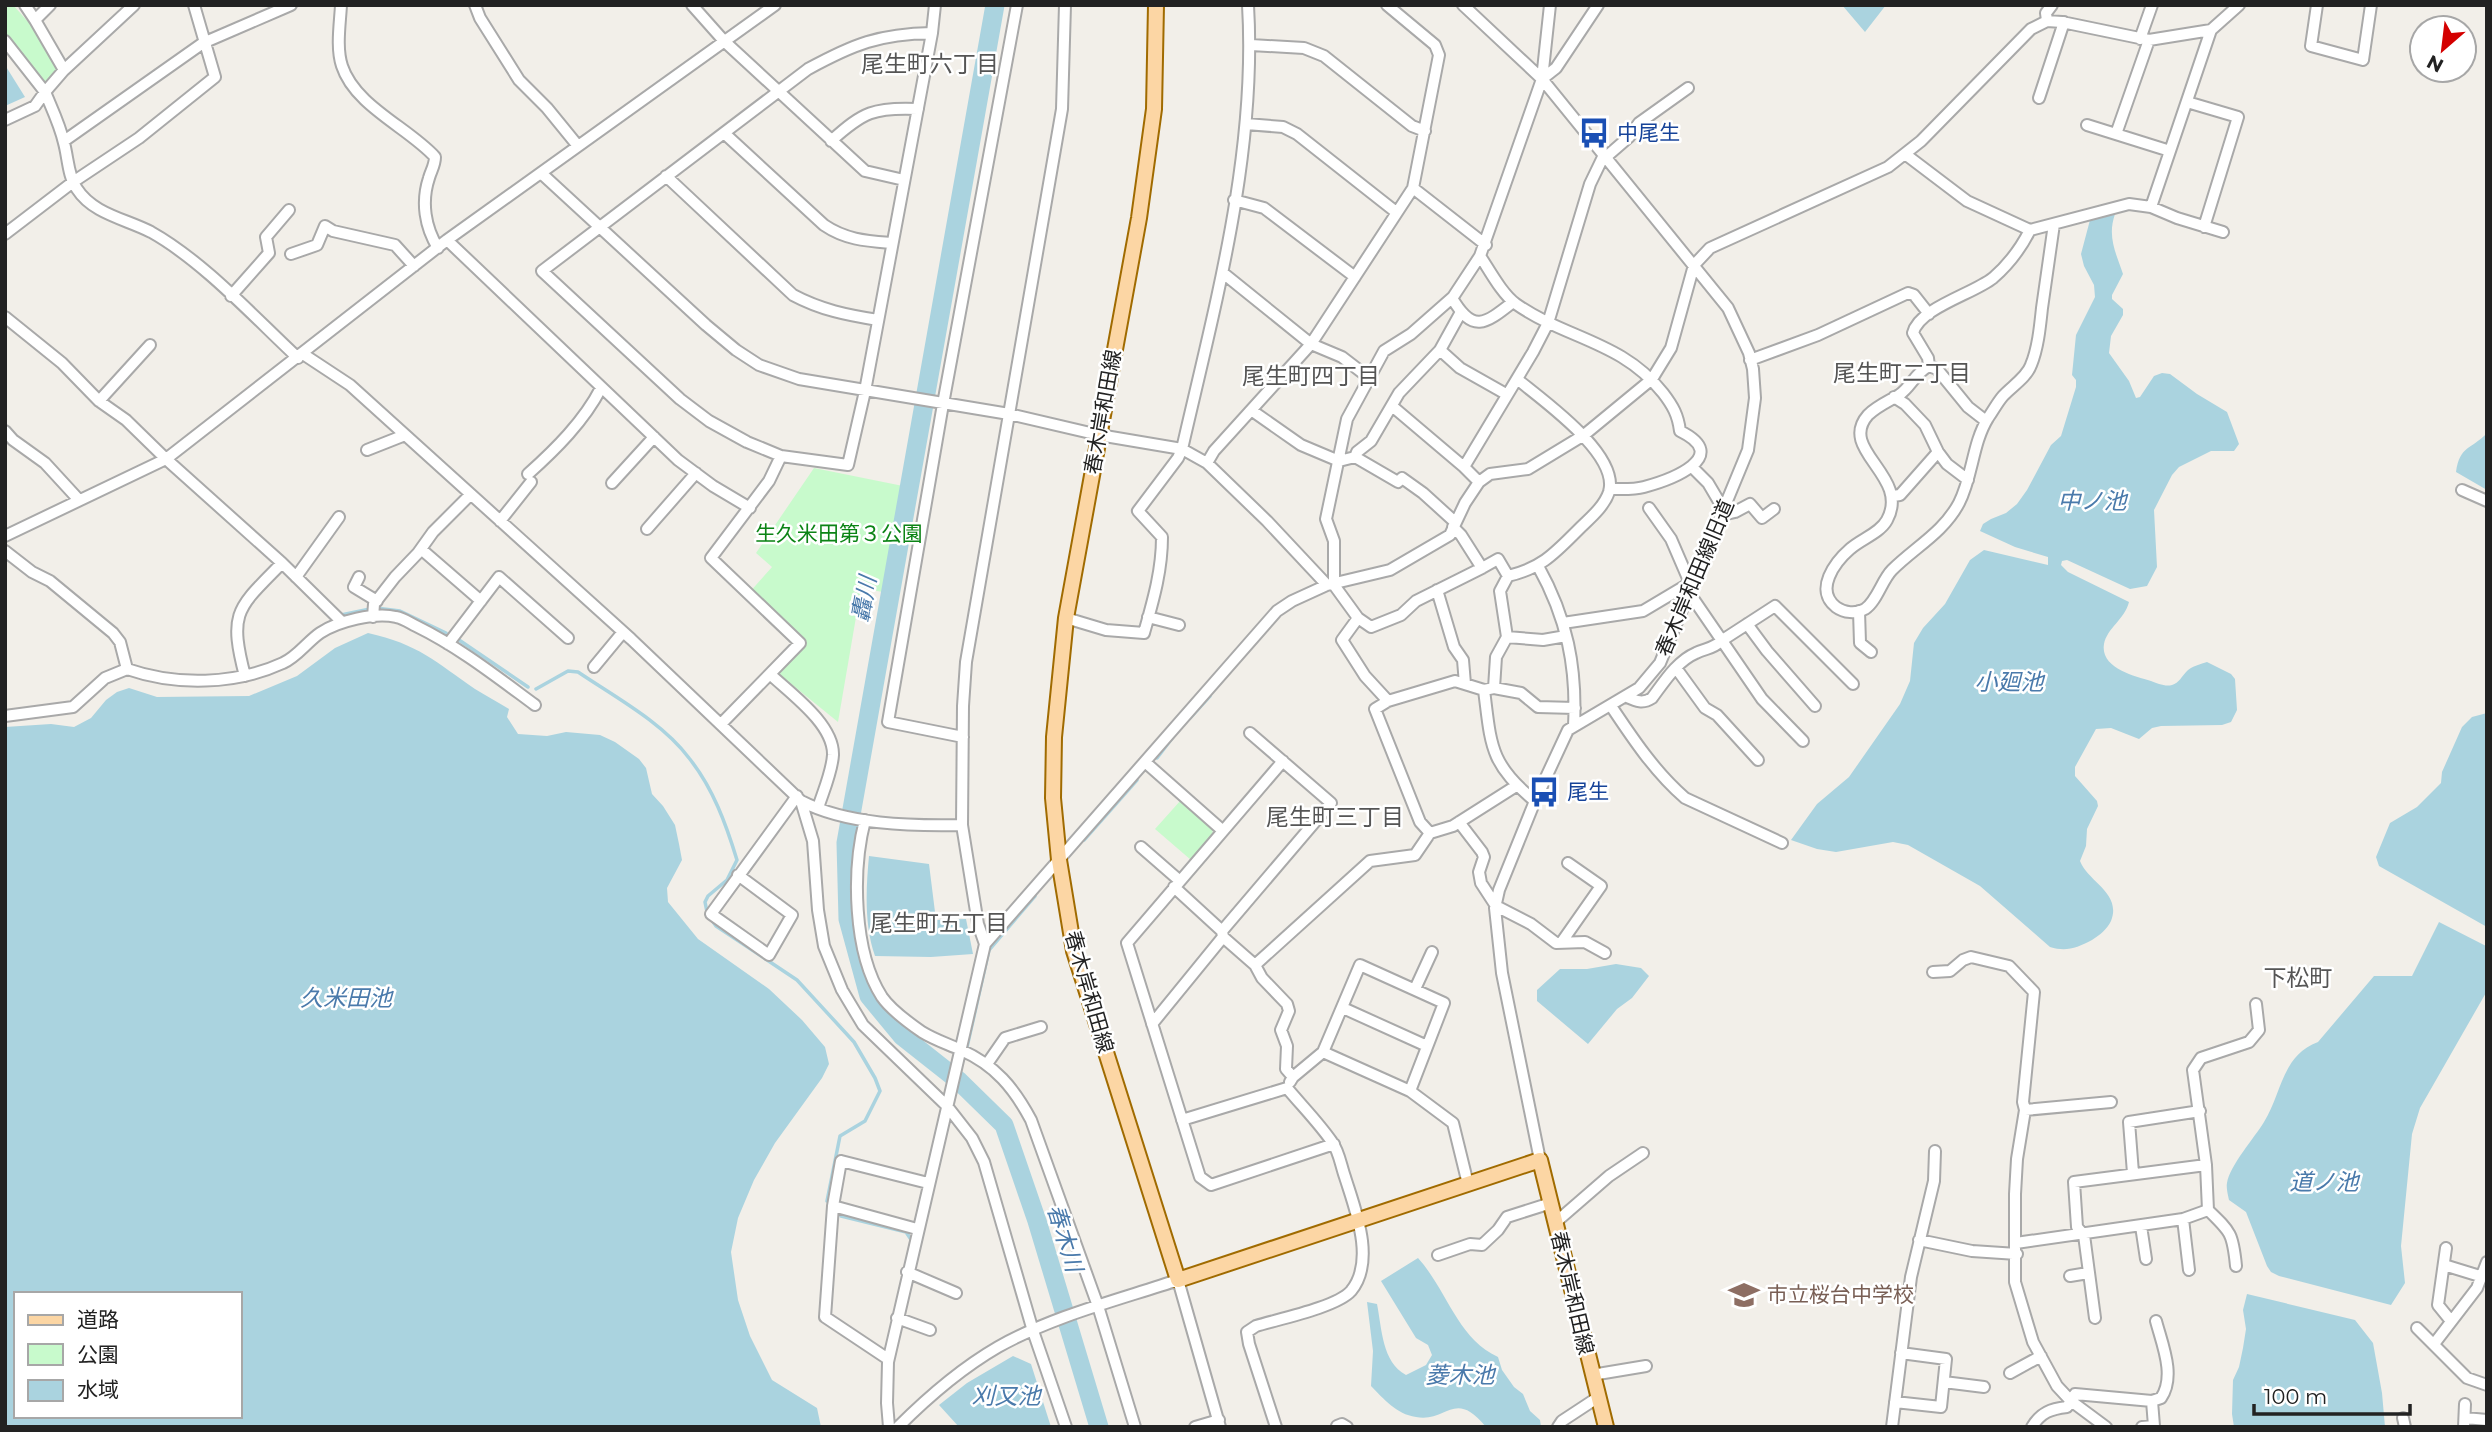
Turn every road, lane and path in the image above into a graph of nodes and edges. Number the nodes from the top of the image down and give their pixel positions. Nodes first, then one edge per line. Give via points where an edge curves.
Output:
1 (25, 5) edge
2 (50, 5) edge
3 (134, 5) edge
4 (194, 5) edge
5 (291, 5) edge
6 (341, 5) edge
7 (475, 5) edge
8 (692, 5) edge
9 (775, 5) edge
10 (935, 5) edge
11 (1017, 5) edge
12 (1065, 5) edge
13 (1156, 5) edge
14 (1248, 5) edge
15 (1387, 5) edge
16 (1463, 5) edge
17 (1550, 5) edge
18 (1598, 5) edge
19 (2036, 5) edge
20 (2152, 5) edge
21 (2239, 5) edge
22 (2317, 5) edge
23 (2371, 5) edge
24 (120, 11) edge
25 (2049, 13) edge
26 (35, 20) junction
27 (2064, 22) junction
28 (2211, 30) junction
29 (932, 33) junction
30 (2145, 40) junction
31 (5, 41) edge
32 (724, 41) junction
33 (204, 43) junction
34 (1251, 45) junction
35 (64, 70) junction
36 (1542, 79) junction
37 (1688, 88) dead end
38 (45, 92) junction
39 (778, 92) junction
40 (2039, 98) dead end
41 (2186, 102) junction
42 (918, 109) junction
43 (5, 120) edge
44 (1246, 124) junction
45 (2087, 125) dead end
46 (1425, 131) junction
47 (724, 133) junction
48 (2116, 134) junction
49 (64, 141) junction
50 (831, 141) junction
51 (578, 146) junction
52 (2170, 150) junction
53 (1905, 154) junction
54 (1605, 156) junction
55 (541, 173) junction
56 (666, 176) junction
57 (904, 180) junction
58 (73, 182) junction
59 (1413, 188) junction
60 (1234, 200) junction
61 (2151, 207) junction
62 (289, 210) dead end
63 (1396, 212) junction
64 (2054, 224) junction
65 (599, 226) junction
66 (2204, 227) junction
67 (2030, 230) junction
68 (2223, 232) dead end
69 (5, 234) edge
70 (892, 243) junction
71 (443, 244) junction
72 (1486, 245) junction
73 (291, 254) dead end
74 (1480, 256) junction
75 (1694, 265) junction
76 (414, 266) junction
77 (1223, 273) junction
78 (1355, 277) junction
79 (231, 296) junction
80 (1452, 298) junction
81 (1513, 302) junction
82 (1461, 313) junction
83 (1929, 314) junction
84 (5, 317) edge
85 (878, 320) junction
86 (1548, 323) junction
87 (1311, 344) junction
88 (150, 345) dead end
89 (1440, 350) junction
90 (300, 356) junction
91 (1751, 360) junction
92 (1929, 366) junction
93 (1368, 377) junction
94 (1517, 379) junction
95 (1652, 379) junction
96 (601, 388) junction
97 (865, 391) junction
98 (1506, 394) junction
99 (1895, 397) junction
100 (99, 401) junction
101 (941, 404) junction
102 (1392, 405) junction
103 (1251, 410) junction
104 (1009, 414) junction
105 (1986, 421) junction
106 (5, 431) edge
107 (405, 435) junction
108 (1099, 435) junction
109 (1584, 435) junction
110 (653, 437) junction
111 (1182, 449) junction
112 (367, 450) dead end
113 (1938, 452) junction
114 (781, 456) junction
115 (1355, 457) junction
116 (166, 460) junction
117 (1339, 461) junction
118 (1208, 463) junction
119 (1464, 467) junction
120 (1692, 467) junction
121 (696, 473) junction
122 (1968, 480) junction
123 (1479, 482) junction
124 (612, 483) dead end
125 (1610, 489) junction
126 (2462, 490) dead end
127 (470, 495) junction
128 (1892, 496) junction
129 (79, 500) junction
130 (2487, 501) edge
131 (751, 508) junction
132 (1649, 508) dead end
133 (1774, 509) dead end
134 (1723, 513) junction
135 (339, 517) dead end
136 (500, 522) junction
137 (1454, 525) junction
138 (647, 529) dead end
139 (5, 536) edge
140 (421, 549) junction
141 (5, 551) edge
142 (282, 562) junction
143 (1538, 566) junction
144 (1482, 568) junction
145 (1508, 576) junction
146 (296, 577) junction
147 (359, 577) dead end
148 (1331, 585) junction
149 (1692, 587) junction
150 (1437, 590) junction
151 (377, 601) junction
152 (481, 601) junction
153 (1859, 611) junction
154 (373, 617) junction
155 (1148, 617) junction
156 (1066, 618) junction
157 (1358, 618) junction
158 (341, 621) junction
159 (1563, 623) junction
160 (1747, 624) junction
161 (1179, 625) dead end
162 (623, 632) junction
163 (1566, 636) junction
164 (1507, 637) junction
165 (568, 638) dead end
166 (1721, 641) junction
167 (448, 644) junction
168 (1871, 652) dead end
169 (594, 667) dead end
170 (1676, 668) junction
171 (127, 669) junction
172 (769, 674) junction
173 (245, 676) junction
174 (1465, 684) junction
175 (1853, 684) dead end
176 (1489, 689) junction
177 (1627, 697) junction
178 (1388, 701) junction
179 (536, 705) dead end
180 (1611, 705) junction
181 (1815, 706) dead end
182 (1575, 708) junction
183 (5, 716) edge
184 (722, 723) junction
185 (1574, 726) junction
186 (1250, 733) dead end
187 (963, 737) junction
188 (1803, 741) dead end
189 (1758, 760) dead end
190 (1283, 761) junction
191 (1145, 762) junction
192 (1516, 786) junction
193 (799, 799) junction
194 (1535, 801) junction
195 (818, 808) junction
196 (865, 820) junction
197 (1459, 822) junction
198 (962, 825) junction
199 (1222, 830) junction
200 (1430, 834) junction
201 (1782, 843) dead end
202 (1141, 847) dead end
203 (1059, 860) junction
204 (1568, 863) dead end
205 (738, 875) junction
206 (1177, 884) junction
207 (1496, 906) junction
208 (1223, 934) junction
209 (1561, 943) junction
210 (985, 944) junction
211 (1432, 952) dead end
212 (1605, 953) dead end
213 (1255, 965) junction
214 (1933, 972) dead end
215 (1415, 989) junction
216 (2256, 1004) dead end
217 (1342, 1008) junction
218 (1152, 1024) junction
219 (1041, 1027) dead end
220 (1427, 1046) junction
221 (960, 1049) junction
222 (1323, 1052) junction
223 (987, 1064) junction
224 (1290, 1083) junction
225 (1410, 1091) junction
226 (2111, 1102) dead end
227 (947, 1106) junction
228 (2025, 1110) junction
229 (2200, 1111) junction
230 (1182, 1120) junction
231 (1334, 1144) junction
232 (1935, 1151) dead end
233 (1643, 1153) dead end
234 (1539, 1160) junction
235 (2206, 1165) junction
236 (2133, 1173) junction
237 (928, 1183) junction
238 (1468, 1184) junction
239 (1551, 1203) junction
240 (833, 1206) junction
241 (2208, 1210) junction
242 (2183, 1219) junction
243 (1359, 1220) junction
244 (1556, 1222) junction
245 (2141, 1226) junction
246 (917, 1229) junction
247 (2084, 1235) junction
248 (1919, 1240) junction
249 (2017, 1248) junction
250 (2446, 1248) dead end
251 (1438, 1255) dead end
252 (2146, 1259) dead end
253 (2487, 1262) edge
254 (2444, 1265) junction
255 (2236, 1266) dead end
256 (2189, 1270) dead end
257 (907, 1272) junction
258 (2088, 1273) junction
259 (2070, 1276) dead end
260 (2483, 1277) junction
261 (1178, 1280) junction
262 (956, 1293) dead end
263 (1098, 1306) junction
264 (897, 1318) junction
265 (2095, 1318) dead end
266 (2156, 1321) dead end
267 (2451, 1321) junction
268 (2417, 1328) dead end
269 (930, 1330) dead end
270 (1033, 1331) junction
271 (2434, 1344) junction
272 (1901, 1353) junction
273 (2040, 1356) junction
274 (888, 1359) junction
275 (1646, 1366) dead end
276 (2010, 1373) dead end
277 (1592, 1375) junction
278 (1944, 1382) junction
279 (2487, 1385) edge
280 (1984, 1387) dead end
281 (1597, 1398) junction
282 (2071, 1401) junction
283 (2152, 1401) junction
284 (1895, 1402) junction
285 (2465, 1405) dead end
286 (2487, 1420) edge
287 (2464, 1422) edge
288 (1219, 1424) edge
289 (1337, 1426) edge
290 (889, 1427) edge
291 (898, 1427) edge
292 (1066, 1427) edge
293 (1135, 1427) edge
294 (1195, 1427) edge
295 (1276, 1427) edge
296 (1348, 1427) edge
297 (1558, 1427) edge
298 (1606, 1427) edge
299 (1892, 1427) edge
300 (2032, 1427) edge
301 (2106, 1427) edge
302 (2142, 1427) edge

1 - 26 street
2 - 26 street
3 - 24 street
4 - 33 street
5 - 33 street
6 - 71 street via 342,65 350,82 435,157 425,212 430,235
7 - 51 street via 519,80
8 - 32 street
9 - 32 street
10 - 29 street
11 - 101 street
12 - 104 street via 1062,109
13 - 108 main road, 春木岸和田線 via 1154,109
14 - 34 street
15 - 46 street via 1436,45 1439,55
16 - 36 street, 春木岸和田線旧道
17 - 36 street
18 - 36 street via 1556,68
19 - 25 street
20 - 30 street
21 - 28 street
22 - 23 street via 2311,46 2363,60
24 - 35 street
25 - 27 street
25 - 53 street
26 - 35 street
27 - 30 street
27 - 40 street
28 - 30 street
28 - 41 street
29 - 39 street via 874,38 808,69
29 - 42 street
30 - 48 street
31 - 38 street
32 - 39 street
32 - 51 street
33 - 49 street
33 - 58 street via 215,76 139,138
34 - 44 street
34 - 46 street via 1304,48 1324,56 1412,126
35 - 38 street
36 - 54 street, 春木岸和田線旧道
36 - 72 street
37 - 54 street via 1639,123
38 - 43 street via 35,106
38 - 49 street
39 - 47 street
39 - 50 street
41 - 52 street
41 - 66 street via 2238,117
42 - 50 street via 867,113
42 - 57 street
44 - 60 street
44 - 63 street via 1283,127 1297,134
45 - 48 street
46 - 59 street
47 - 56 street
47 - 70 street via 837,234
48 - 52 street
49 - 58 street
50 - 57 street via 865,171
51 - 55 street
52 - 61 street
53 - 67 street via 1967,201
53 - 75 street via 1888,167 1710,248
54 - 75 street, 春木岸和田線旧道
54 - 86 street via 1590,184
55 - 65 street
55 - 71 street
56 - 65 street
56 - 85 street via 793,295 835,313
57 - 70 street
58 - 69 street
58 - 79 street via 88,201 150,232
59 - 63 street
59 - 72 street
60 - 77 street
60 - 78 street via 1265,208
61 - 64 street via 2129,204
61 - 66 street
62 - 79 street via 266,237 269,253
63 - 78 street
64 - 67 street
64 - 105 street via 2031,368
65 - 97 street via 706,325 759,365 799,379
65 - 114 street via 542,271 680,399 728,432
66 - 68 street
67 - 83 street via 1993,277
70 - 85 street
71 - 76 street
71 - 96 street
72 - 74 street
73 - 76 street via 317,245 325,226 395,244
74 - 80 street
74 - 81 street
75 - 91 street, 春木岸和田線旧道 via 1728,308
75 - 95 street via 1671,348
76 - 90 street
77 - 87 street
77 - 111 street
78 - 87 street
79 - 90 street
80 - 82 street
80 - 93 street via 1384,351
81 - 82 street via 1481,323
81 - 86 street
82 - 89 street
83 - 91 street via 1908,293
83 - 92 street via 1913,333
84 - 100 street via 62,363
85 - 97 street
86 - 94 street
86 - 95 street via 1601,345
87 - 93 street via 1342,357
87 - 103 street
88 - 100 street
89 - 98 street via 1460,368
89 - 102 street
90 - 107 street via 350,385
90 - 116 street
91 - 134 street, 春木岸和田線旧道 via 1755,398 1752,437
92 - 99 street
92 - 105 street
93 - 117 street via 1347,419
94 - 98 street
94 - 109 street
95 - 109 street
95 - 120 street via 1676,409 1681,431 1700,446 1701,456
96 - 110 street
96 - 136 street via 591,408 529,478
97 - 101 street
97 - 114 street via 848,466
98 - 119 street
99 - 113 street via 1925,425
99 - 128 street via 1867,416 1861,426 1865,450
100 - 116 street via 126,420
101 - 104 street
101 - 187 street via 888,722
102 - 115 street via 1371,441
102 - 119 street
103 - 117 street via 1301,445
103 - 118 street
104 - 108 street
104 - 187 street via 966,662
105 - 122 street
106 - 129 street via 45,463
107 - 112 street
107 - 127 street
108 - 111 street
108 - 156 main road, 春木岸和田線
109 - 123 street via 1528,469 1490,474
109 - 125 street via 1599,455
110 - 121 street
110 - 124 street
111 - 118 street
111 - 155 street via 1138,511 1162,537 1159,578
113 - 122 street
113 - 128 street via 1899,495
114 - 131 street
115 - 117 street
115 - 137 street via 1398,482 1402,478
116 - 129 street
116 - 142 street
117 - 148 street via 1326,519 1334,541
118 - 148 street
119 - 123 street
120 - 125 street via 1644,487
120 - 134 street via 1708,483
121 - 131 street
121 - 138 street
122 - 153 street via 1947,520 1892,570 1869,607
123 - 137 street
125 - 143 street via 1601,506
126 - 130 street
127 - 136 street
127 - 140 street
128 - 153 street via 1882,527 1849,550 1827,579 1828,598 1835,607
129 - 139 street
131 - 172 street via 711,558 800,643
132 - 149 street via 1671,539
133 - 134 street via 1762,518 1750,504
134 - 149 street, 春木岸和田線旧道
135 - 146 street
136 - 162 street
137 - 144 street
137 - 148 street via 1450,535 1390,570
140 - 151 street
140 - 152 street
141 - 171 street via 113,633
142 - 146 street
142 - 173 street via 241,607 235,632
143 - 145 street
143 - 159 street
144 - 145 street via 1498,559
144 - 150 street
145 - 164 street via 1500,591
146 - 158 street
147 - 151 street via 354,587
148 - 157 street
148 - 191 street via 1277,611
149 - 159 street via 1643,611
149 - 166 street
149 - 177 street, 春木岸和田線旧道 via 1660,663
150 - 157 street via 1401,615 1371,627
150 - 174 street via 1454,647 1463,660
151 - 154 street
152 - 165 street via 499,577
152 - 167 street
153 - 168 street via 1860,643
154 - 158 street
154 - 167 street via 397,617
155 - 156 street via 1144,633
155 - 161 street
156 - 203 main road, 春木岸和田線 via 1054,737
157 - 178 street via 1342,640
158 - 173 street via 319,633 285,663
159 - 163 street
160 - 166 street
160 - 175 street via 1775,606
160 - 181 street
162 - 169 street
162 - 184 street
163 - 164 street via 1543,640
163 - 182 street
164 - 176 street via 1496,657
166 - 170 street
166 - 188 street via 1762,699
167 - 179 street
170 - 177 street via 1647,701
170 - 189 street via 1705,708
171 - 173 street via 180,680
171 - 183 street via 105,678 73,707
172 - 184 street
172 - 195 street via 825,726 831,738 833,755
174 - 176 street
174 - 178 street via 1444,683
176 - 182 street via 1521,693 1538,706
176 - 192 street via 1491,748
177 - 180 street, 春木岸和田線旧道
178 - 200 street via 1375,709 1420,822
180 - 185 street, 春木岸和田線旧道
180 - 201 street via 1640,750 1685,798
182 - 185 street
184 - 193 street
185 - 194 street, 春木岸和田線旧道 via 1565,735
186 - 190 street
187 - 198 street
190 - 199 street
190 - 208 street via 1331,803
191 - 199 street
191 - 203 street
192 - 194 street
192 - 197 street
193 - 195 street
193 - 205 street
193 - 227 street via 813,842 824,946 842,990 863,1024
194 - 207 street, 春木岸和田線旧道
195 - 196 street
196 - 198 street
196 - 221 street via 858,887 860,926 873,980 884,999 919,1030
197 - 200 street
197 - 207 street via 1482,852 1481,883
198 - 210 street
199 - 206 street
200 - 213 street via 1415,855 1370,861
202 - 206 street
203 - 210 street
203 - 261 main road, 春木岸和田線 via 1074,951
204 - 209 street via 1601,886
205 - 205 street via 711,914 769,954 792,915
206 - 208 street
206 - 218 street via 1127,943
207 - 209 street
207 - 234 street, 春木岸和田線旧道 via 1505,991
208 - 213 street
208 - 218 street
209 - 212 street via 1585,942
210 - 221 street
211 - 215 street
213 - 224 street via 1287,1004 1289,1011 1281,1030
214 - 228 street via 1950,971 1971,957 2009,966 2034,992
215 - 217 street via 1360,965
215 - 220 street via 1444,1003
216 - 229 street via 2259,1030 2249,1042 2201,1058 2193,1070
217 - 220 street
217 - 222 street
218 - 230 street
219 - 223 street via 1005,1038
220 - 225 street
221 - 223 street
221 - 227 street
222 - 224 street
222 - 225 street
223 - 263 street via 1004,1078 1031,1120
224 - 230 street
224 - 231 street
225 - 238 street via 1453,1123
226 - 228 street
227 - 237 street
227 - 270 street via 984,1162
228 - 249 street via 2017,1171
229 - 235 street
229 - 236 street via 2129,1122
230 - 231 street via 1200,1177 1211,1185
231 - 243 street
232 - 248 street via 1934,1181
233 - 244 street
234 - 238 main road
234 - 239 main road, 春木岸和田線
235 - 236 street
235 - 241 street
236 - 247 street via 2074,1182 2077,1227
237 - 240 street via 841,1161
237 - 246 street
238 - 243 main road
239 - 244 main road, 春木岸和田線
239 - 251 street via 1507,1217 1482,1245 1470,1244
240 - 246 street
240 - 274 street via 825,1317
241 - 242 street
241 - 255 street via 2234,1241
242 - 245 street
242 - 256 street
243 - 261 main road
243 - 295 street via 1362,1265 1350,1292 1336,1302 1247,1332
244 - 277 main road, 春木岸和田線
245 - 247 street
245 - 252 street
246 - 257 street
247 - 249 street
247 - 258 street
248 - 249 street via 1972,1251
248 - 272 street
249 - 273 street via 2015,1282
250 - 254 street
253 - 260 street
254 - 260 street
254 - 267 street via 2438,1305
257 - 262 street
257 - 264 street
258 - 259 street
258 - 265 street
260 - 267 street
261 - 263 street
261 - 288 street
263 - 270 street
263 - 293 street
264 - 269 street
264 - 274 street
266 - 283 street via 2168,1377 2161,1398
267 - 271 street
268 - 271 street
270 - 291 street via 947,1381
270 - 292 street
271 - 279 street via 2467,1378
272 - 278 street via 1946,1359
272 - 284 street
273 - 276 street
273 - 282 street
274 - 290 street
275 - 277 street
277 - 281 main road, 春木岸和田線
278 - 280 street
278 - 284 street via 1941,1407
281 - 297 street
281 - 298 main road, 春木岸和田線
282 - 283 street via 2075,1394
282 - 300 street via 2067,1407 2049,1409
282 - 301 street
283 - 302 street via 2154,1426
284 - 299 street
285 - 287 street
286 - 287 street
288 - 294 street
289 - 296 street

